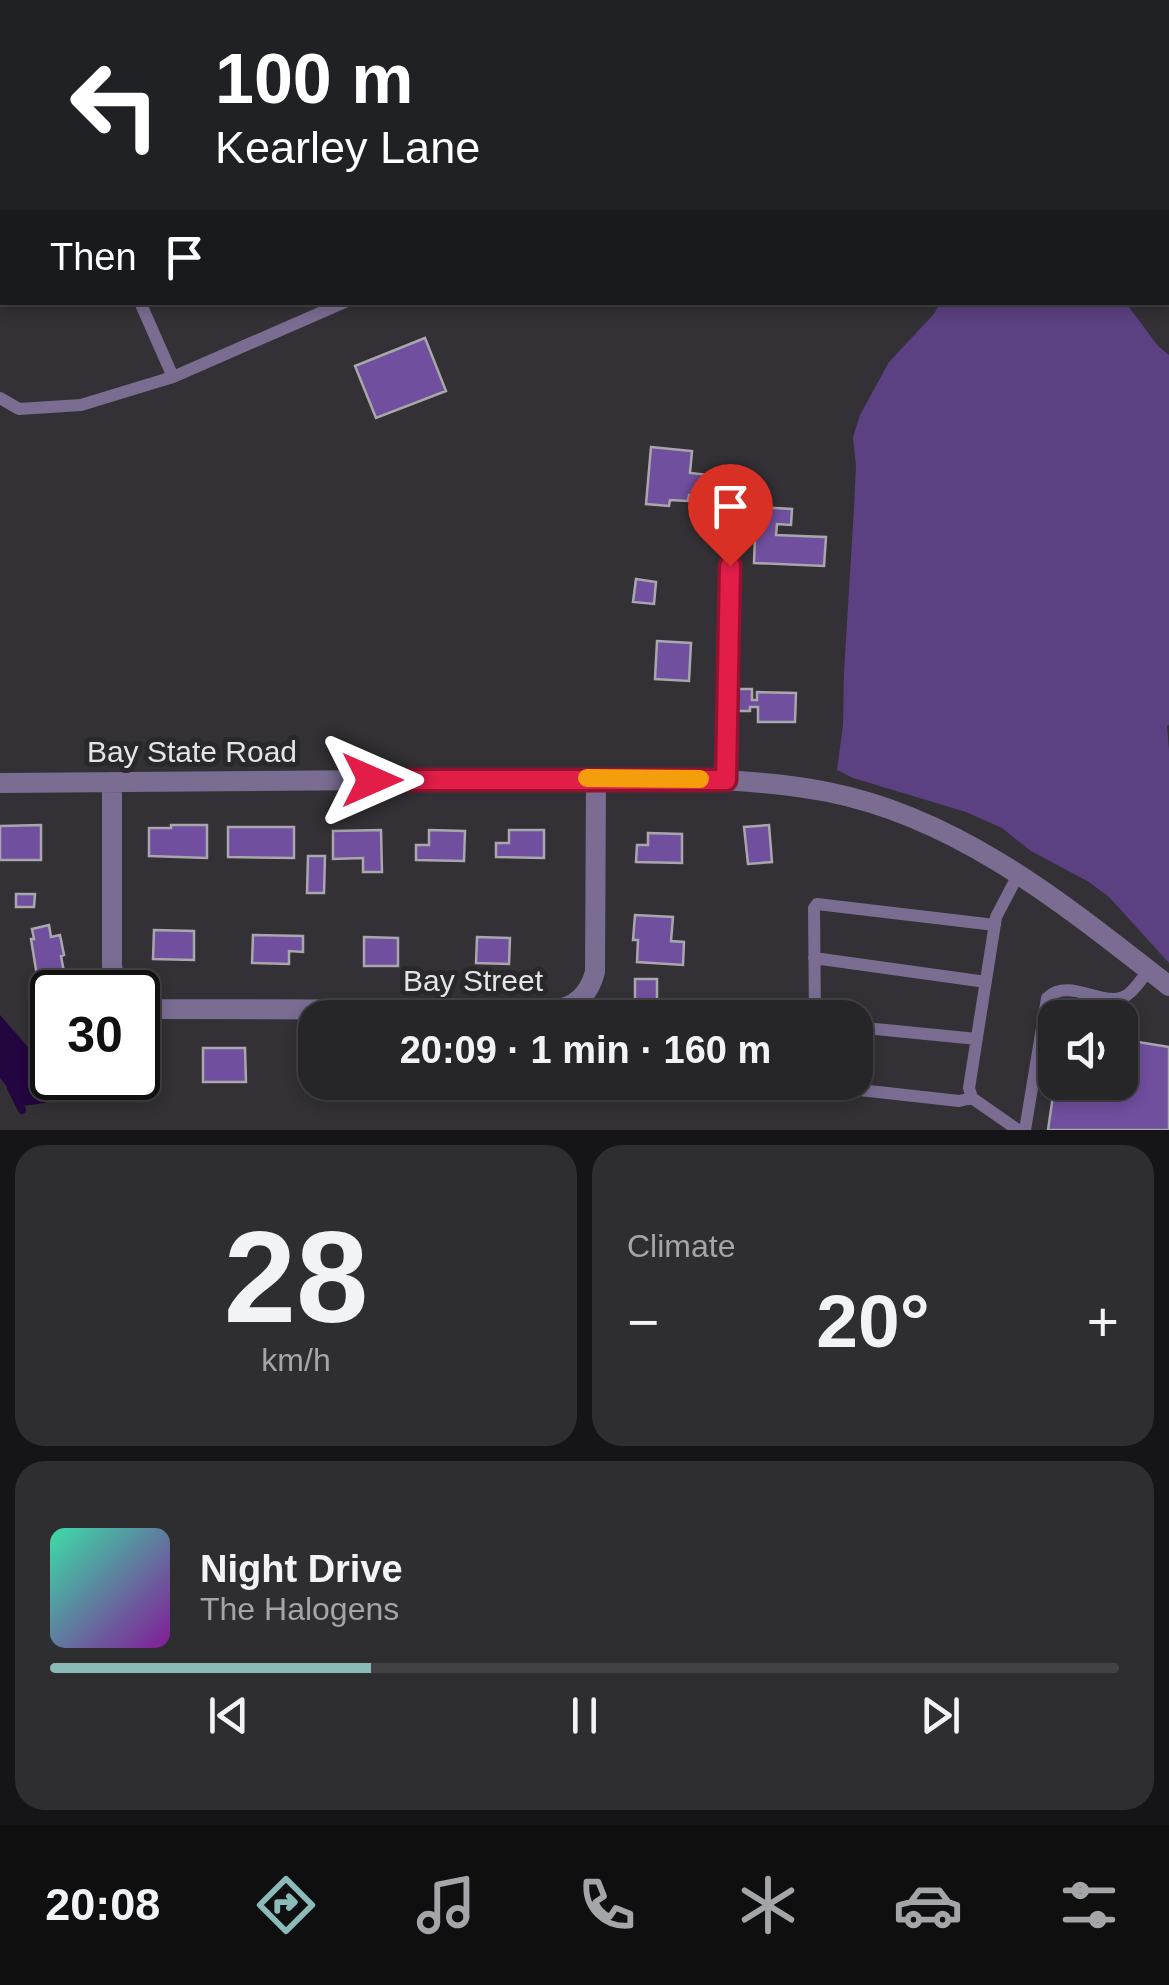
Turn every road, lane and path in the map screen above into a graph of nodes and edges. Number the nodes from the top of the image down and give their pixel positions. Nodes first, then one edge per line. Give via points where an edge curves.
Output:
1 (141, 305) edge
2 (338, 305) edge
3 (173, 377) junction
4 (0, 398) edge
5 (730, 566) dead end
6 (596, 778) junction
7 (726, 780) junction
8 (0, 782) edge
9 (112, 782) junction
10 (1018, 874) junction
11 (995, 924) junction
12 (814, 958) junction
13 (112, 970) edge
14 (1149, 970) junction
15 (986, 982) junction
16 (1169, 986) edge
17 (815, 1000) edge
18 (160, 1009) edge
19 (873, 1028) edge
20 (977, 1039) junction
21 (873, 1091) edge
22 (972, 1098) junction
23 (1022, 1130) edge

1 - 3 lane
2 - 3 lane
3 - 4 lane via 82,405 18,409
5 - 7 street
6 - 7 street, Bay State Road
6 - 9 street, Bay State Road
6 - 18 street, Bay Street via 595,972 586,993 568,1007
7 - 10 street, Bay State Road via 829,792 885,808 957,838
8 - 9 street, Bay State Road
9 - 13 street
10 - 11 lane
10 - 14 street, Bay State Road
11 - 12 lane via 817,904
11 - 15 lane
12 - 15 lane
12 - 17 lane
14 - 16 street, Bay State Road
14 - 23 lane via 1120,998 1066,990 1047,998
15 - 20 lane
19 - 20 lane
20 - 22 lane
21 - 22 lane
22 - 23 lane

